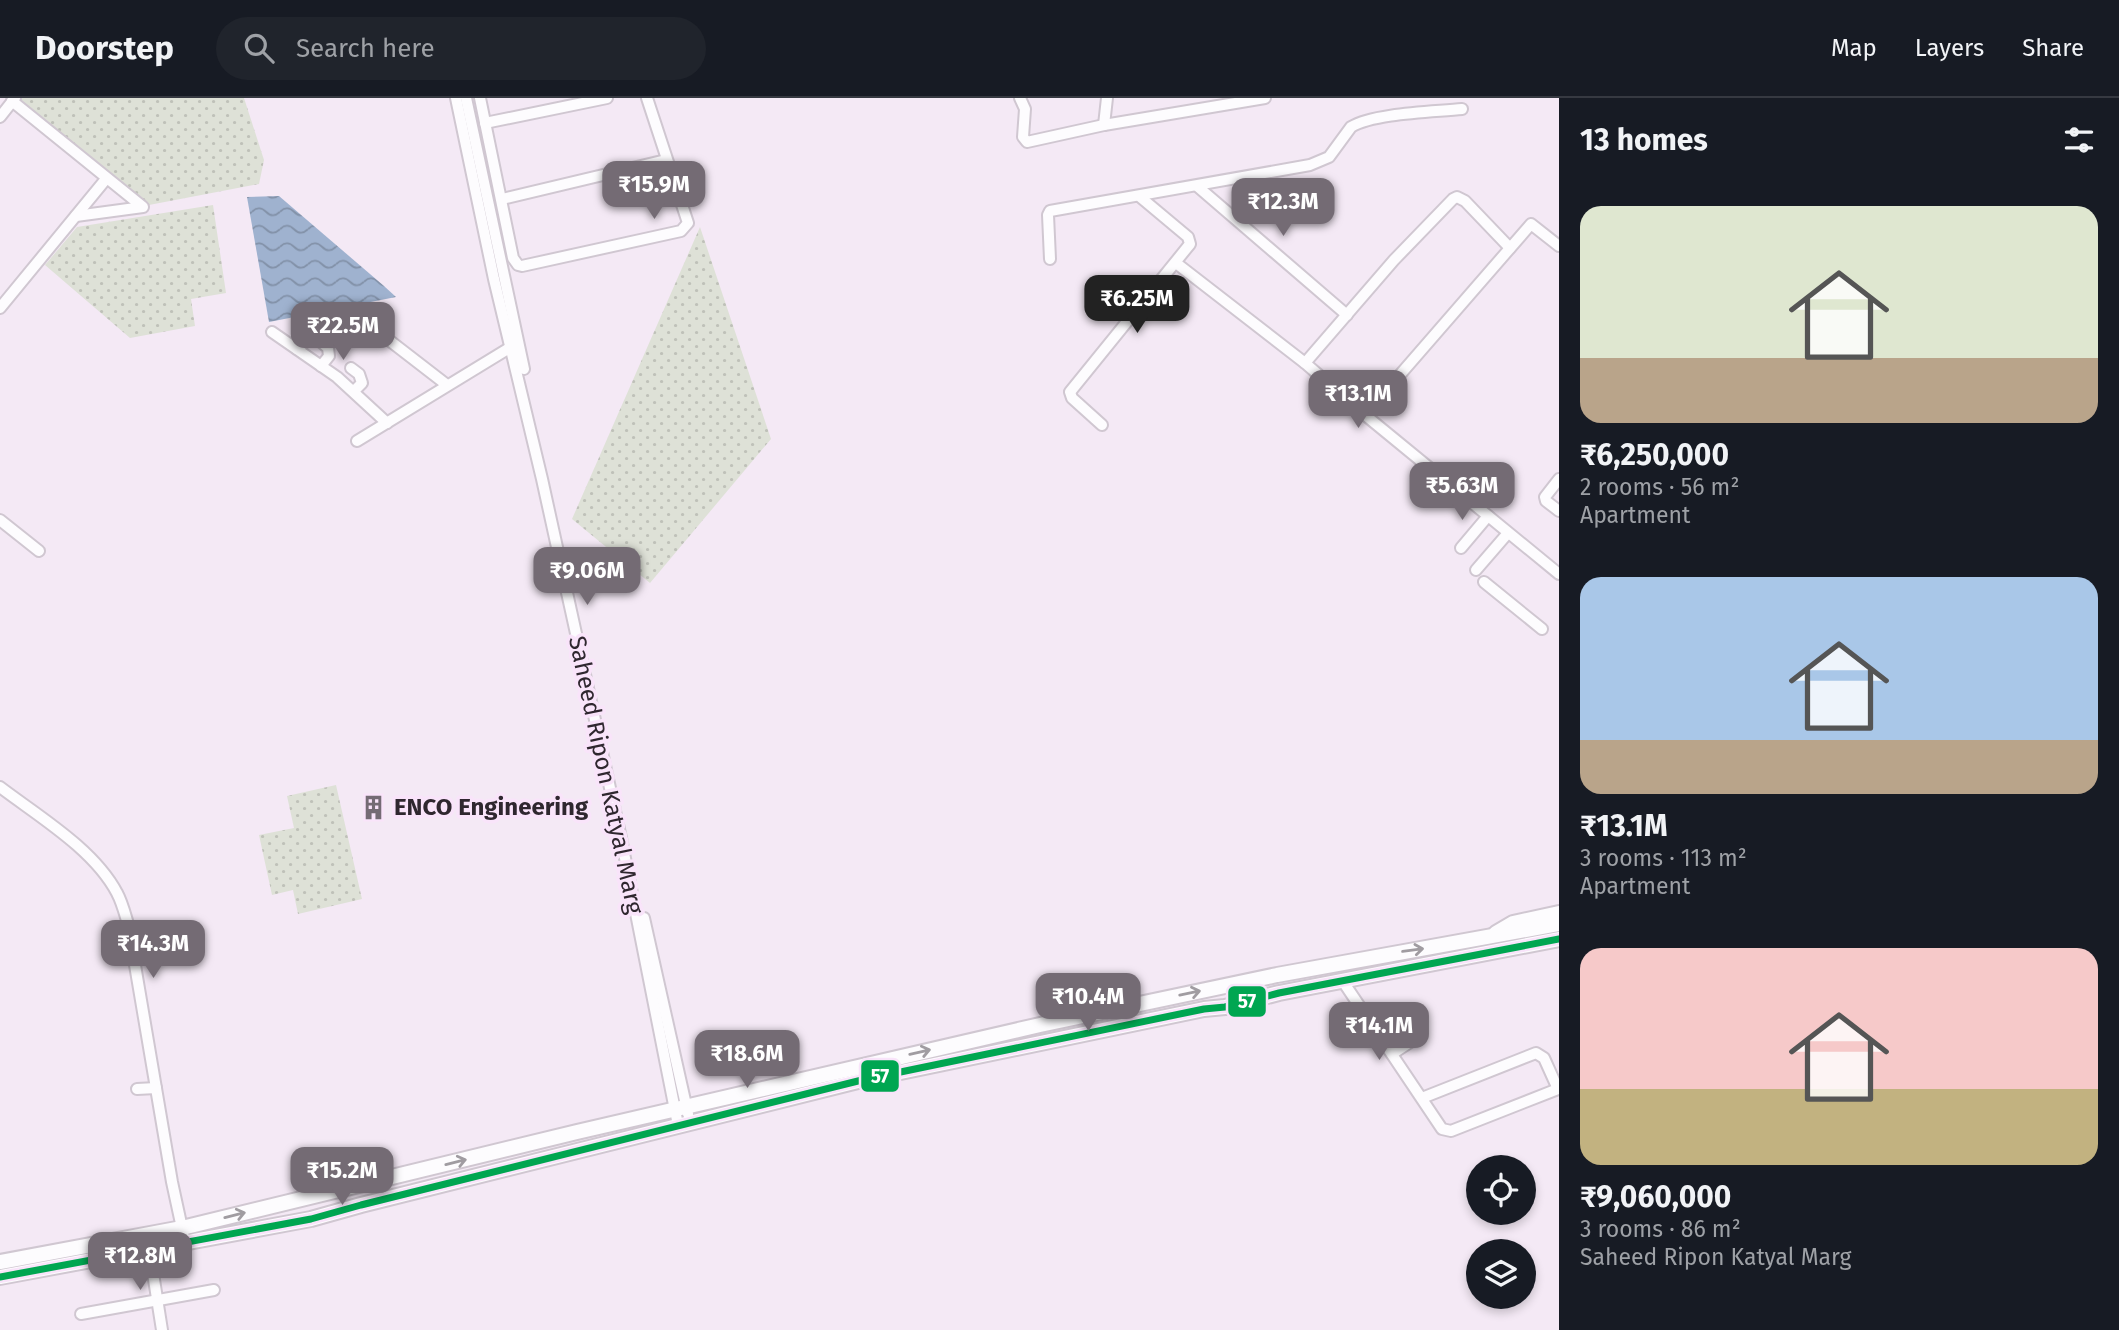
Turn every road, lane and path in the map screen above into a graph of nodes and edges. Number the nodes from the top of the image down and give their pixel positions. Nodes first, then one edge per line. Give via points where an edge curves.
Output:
1 (456, 98) edge
2 (466, 98) edge
3 (480, 98) edge
4 (607, 98) edge
5 (647, 98) edge
6 (1020, 98) edge
7 (1107, 98) edge
8 (1182, 98) edge
9 (1260, 98) edge
10 (14, 100) edge
11 (1026, 104) edge
12 (1462, 109) dead end
13 (1180, 112) junction
14 (0, 117) edge
15 (485, 122) junction
16 (1104, 125) junction
17 (666, 160) junction
18 (106, 179) junction
19 (1197, 186) junction
20 (1139, 196) junction
21 (502, 199) junction
22 (76, 216) junction
23 (1559, 246) edge
24 (1510, 248) junction
25 (1050, 260) dead end
26 (1176, 263) junction
27 (498, 275) junction
28 (0, 308) edge
29 (1347, 315) junction
30 (335, 325) dead end
31 (272, 332) dead end
32 (381, 334) dead end
33 (313, 335) junction
34 (511, 347) junction
35 (297, 349) junction
36 (1305, 363) junction
37 (321, 366) junction
38 (351, 368) dead end
39 (447, 385) junction
40 (354, 391) junction
41 (1365, 415) junction
42 (387, 423) junction
43 (1102, 425) dead end
44 (357, 441) dead end
45 (1559, 479) edge
46 (1559, 511) edge
47 (1488, 516) junction
48 (0, 520) edge
49 (1508, 533) junction
50 (560, 544) junction
51 (1461, 548) dead end
52 (38, 551) dead end
53 (1476, 570) dead end
54 (1559, 575) edge
55 (1484, 582) dead end
56 (1542, 629) dead end
57 (0, 786) edge
58 (1559, 913) edge
59 (1559, 924) edge
60 (1486, 939) junction
61 (1559, 939) edge
62 (1515, 941) junction
63 (1559, 947) edge
64 (1501, 951) junction
65 (1342, 980) junction
66 (1418, 1037) dead end
67 (1392, 1054) junction
68 (156, 1088) junction
69 (137, 1089) dead end
70 (1422, 1098) junction
71 (680, 1108) junction
72 (684, 1124) junction
73 (183, 1235) junction
74 (149, 1248) junction
75 (0, 1262) edge
76 (0, 1277) edge
77 (214, 1290) dead end
78 (158, 1300) junction
79 (81, 1314) dead end
80 (162, 1330) edge

1 - 27 street, Saheed Ripon Katyal Marg
2 - 27 street, Saheed Ripon Katyal Marg
3 - 15 street
4 - 15 street
5 - 17 street
6 - 11 street
7 - 16 street
8 - 13 street
9 - 13 street
10 - 14 street
10 - 18 street
11 - 16 street via 1023,137 1027,142
12 - 19 street via 1356,124 1321,162
13 - 16 street
15 - 21 street
17 - 21 street
17 - 21 street via 688,223 681,231 518,265
18 - 22 street
18 - 22 street via 143,207
19 - 20 street
19 - 29 street
20 - 25 street via 1050,211
20 - 26 street via 1191,241
22 - 28 street
23 - 24 street via 1531,224
24 - 29 street via 1457,197
24 - 41 street
26 - 36 street
26 - 43 street via 1070,392
27 - 34 street, Saheed Ripon Katyal Marg
27 - 50 street, Saheed Ripon Katyal Marg
29 - 36 street
30 - 33 street
31 - 35 street
32 - 39 street
33 - 35 street
33 - 37 street via 328,348 329,356
34 - 39 street
34 - 50 street, Saheed Ripon Katyal Marg
35 - 37 street
36 - 41 street
37 - 40 street
38 - 40 street via 362,383
39 - 42 street
40 - 42 street
41 - 47 street
42 - 44 street
45 - 46 street via 1545,497
47 - 49 street
47 - 51 street
48 - 52 street
49 - 53 street
49 - 54 street
50 - 71 street, Saheed Ripon Katyal Marg
55 - 56 street
57 - 68 street via 83,851 118,894 128,924
58 - 60 main road via 1513,923
59 - 62 main road
60 - 62 main road
71 -> 60 main road via 1277,975
61 - 62 main road
62 - 64 main road
63 - 64 main road via 1520,955
64 - 65 main road
65 - 67 street
65 - 72 main road via 896,1072
66 - 67 street
67 - 70 street
68 - 69 street
68 - 73 street
70 - 70 street via 1536,1053 1545,1058 1558,1089 1451,1131 1442,1129
71 - 72 street, Saheed Ripon Katyal Marg
73 -> 71 main road
72 - 73 main road via 311,1219
73 - 74 main road
73 - 75 main road
74 - 76 main road
74 - 78 street
77 - 78 street
78 - 79 street
78 - 80 street

